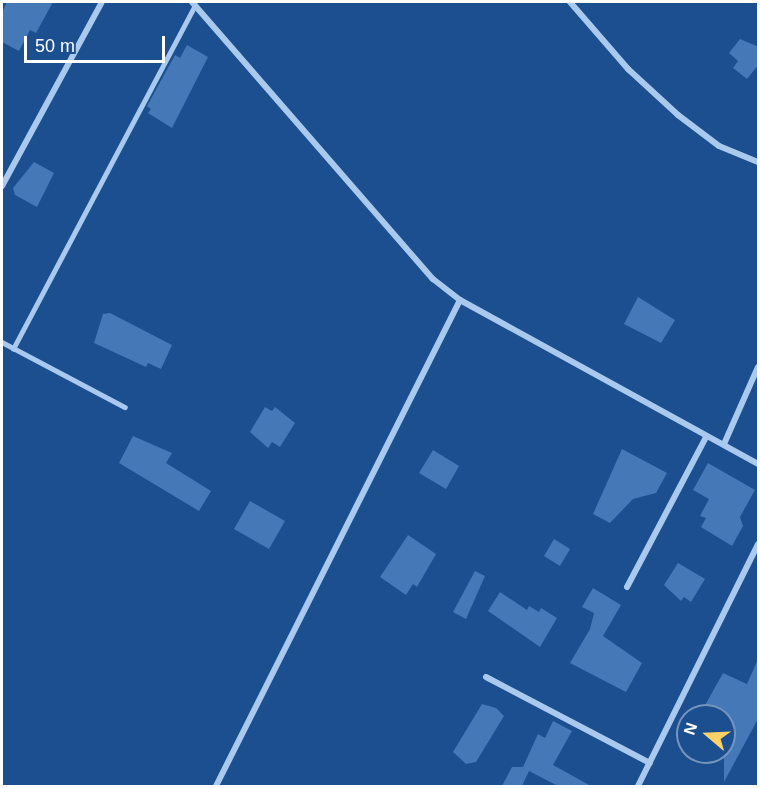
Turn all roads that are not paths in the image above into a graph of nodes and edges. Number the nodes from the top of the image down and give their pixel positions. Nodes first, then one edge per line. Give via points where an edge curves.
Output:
1 (102, 2) edge
2 (570, 2) edge
3 (193, 3) edge
4 (759, 162) edge
5 (2, 186) edge
6 (460, 300) junction
7 (2, 342) edge
8 (13, 349) junction
9 (759, 367) edge
10 (125, 407) dead end
11 (706, 437) junction
12 (724, 444) junction
13 (759, 464) edge
14 (759, 544) edge
15 (627, 587) dead end
16 (486, 677) dead end
17 (650, 763) junction
18 (216, 786) edge
19 (638, 786) edge

1 - 5 street
2 - 4 street via 628,69 678,115 719,146
3 - 6 street via 432,279
3 - 8 lane
6 - 11 street
6 - 18 street
7 - 8 lane
8 - 10 lane
9 - 12 street
11 - 12 street
11 - 15 street
12 - 13 street
14 - 17 street
16 - 17 street
17 - 19 street

